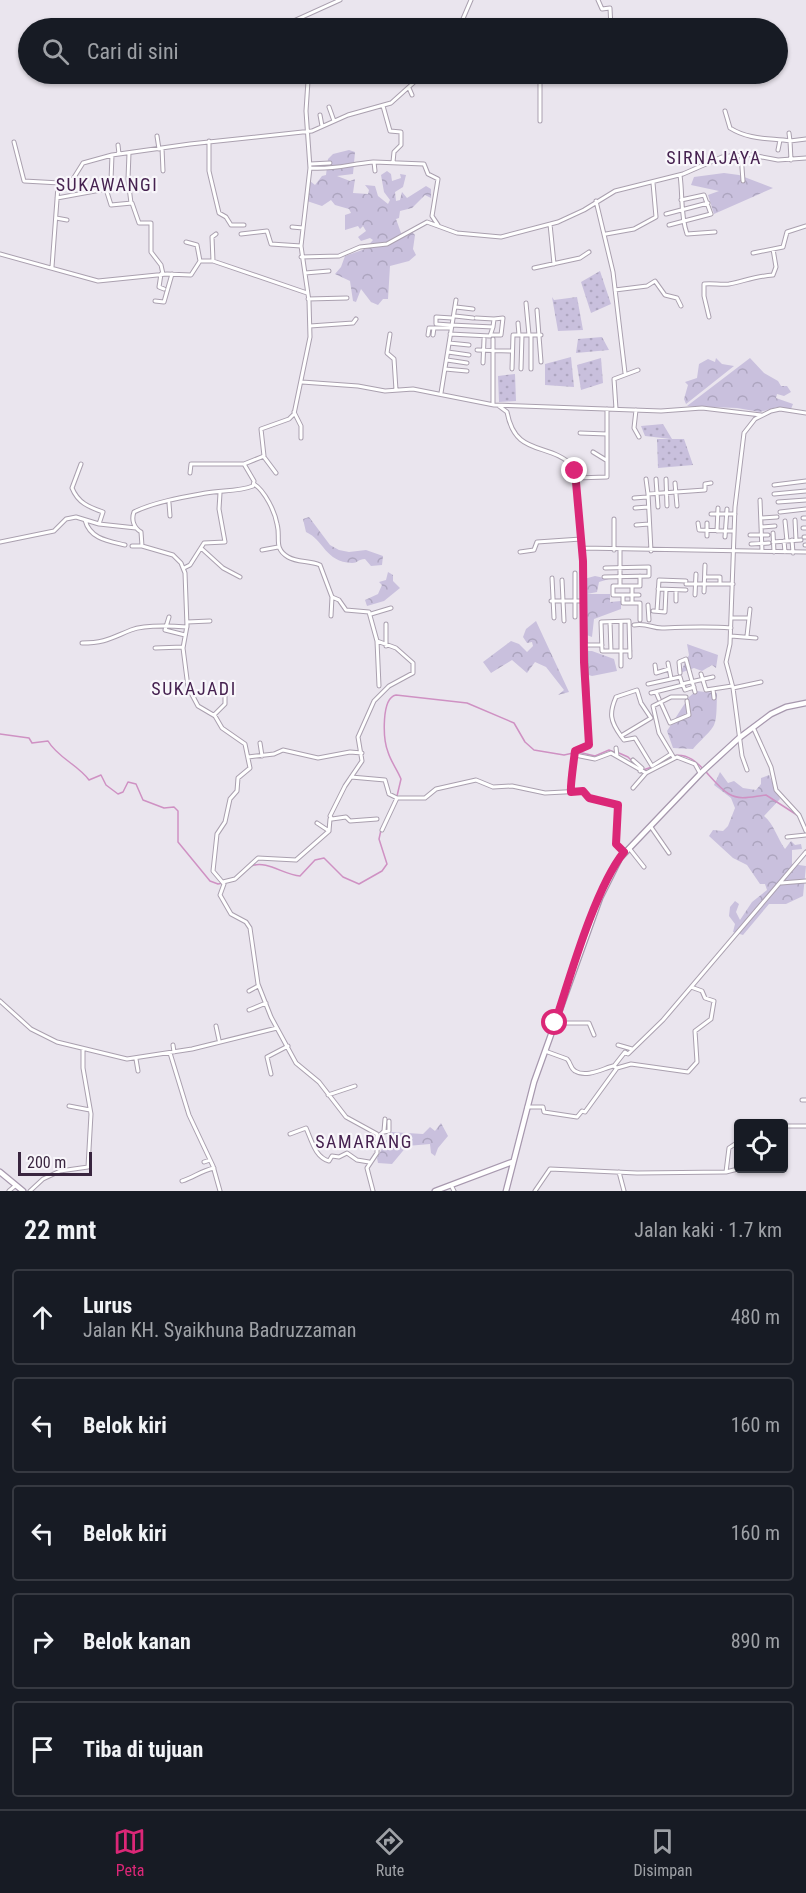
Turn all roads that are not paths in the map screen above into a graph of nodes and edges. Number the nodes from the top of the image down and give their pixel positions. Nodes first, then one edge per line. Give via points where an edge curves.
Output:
1 (340, 0) edge
2 (471, 0) edge
3 (598, 0) edge
4 (300, 18) edge
5 (463, 18) edge
6 (610, 18) edge
7 (308, 84) edge
8 (413, 84) edge
9 (540, 84) edge
10 (409, 88) junction
11 (412, 95) dead end
12 (383, 106) junction
13 (329, 107) dead end
14 (725, 111) dead end
15 (320, 115) dead end
16 (334, 121) junction
17 (540, 121) dead end
18 (322, 126) junction
19 (309, 131) junction
20 (789, 133) dead end
21 (157, 136) dead end
22 (806, 139) edge
23 (780, 140) junction
24 (209, 141) junction
25 (790, 141) junction
26 (14, 142) dead end
27 (118, 145) dead end
28 (160, 148) junction
29 (778, 150) dead end
30 (129, 153) junction
31 (119, 154) junction
32 (741, 154) junction
33 (112, 155) junction
34 (806, 158) edge
35 (791, 160) junction
36 (374, 162) junction
37 (393, 162) junction
38 (330, 163) dead end
39 (310, 166) junction
40 (163, 171) dead end
41 (375, 171) dead end
42 (680, 175) junction
43 (111, 180) dead end
44 (743, 181) dead end
45 (60, 183) junction
46 (653, 183) junction
47 (57, 198) junction
48 (681, 200) junction
49 (596, 201) junction
50 (131, 203) junction
51 (708, 203) junction
52 (681, 210) junction
53 (666, 214) dead end
54 (56, 218) junction
55 (67, 220) dead end
56 (684, 221) junction
57 (550, 224) junction
58 (244, 225) dead end
59 (669, 225) dead end
60 (439, 226) junction
61 (806, 226) edge
62 (292, 227) dead end
63 (303, 228) junction
64 (715, 232) dead end
65 (216, 234) dead end
66 (241, 234) dead end
67 (606, 234) junction
68 (186, 242) dead end
69 (301, 246) junction
70 (773, 249) junction
71 (589, 252) dead end
72 (0, 254) edge
73 (753, 254) dead end
74 (301, 257) junction
75 (200, 261) junction
76 (213, 261) junction
77 (554, 264) junction
78 (52, 267) junction
79 (534, 268) dead end
80 (329, 271) dead end
81 (305, 273) junction
82 (162, 274) junction
83 (172, 274) junction
84 (164, 289) dead end
85 (615, 290) junction
86 (307, 293) junction
87 (347, 298) dead end
88 (308, 299) junction
89 (456, 300) dead end
90 (155, 301) dead end
91 (526, 303) dead end
92 (681, 306) dead end
93 (456, 307) junction
94 (473, 309) dead end
95 (537, 310) dead end
96 (453, 317) junction
97 (710, 317) dead end
98 (356, 319) dead end
99 (494, 319) junction
100 (518, 323) dead end
101 (310, 326) junction
102 (450, 326) junction
103 (493, 327) junction
104 (434, 328) junction
105 (390, 333) dead end
106 (450, 334) junction
107 (428, 335) dead end
108 (433, 335) dead end
109 (520, 335) junction
110 (530, 335) junction
111 (540, 335) junction
112 (493, 337) junction
113 (483, 339) dead end
114 (448, 343) junction
115 (469, 345) dead end
116 (477, 350) dead end
117 (483, 351) junction
118 (493, 351) junction
119 (512, 351) junction
120 (448, 352) junction
121 (468, 354) dead end
122 (447, 360) junction
123 (541, 362) dead end
124 (467, 363) dead end
125 (483, 363) dead end
126 (445, 369) junction
127 (512, 369) dead end
128 (521, 369) dead end
129 (531, 369) dead end
130 (638, 370) dead end
131 (467, 371) dead end
132 (625, 374) junction
133 (302, 382) junction
134 (396, 391) junction
135 (441, 393) junction
136 (495, 405) junction
137 (607, 409) junction
138 (616, 409) junction
139 (636, 410) junction
140 (294, 412) junction
141 (806, 413) edge
142 (761, 415) junction
143 (579, 433) dead end
144 (607, 434) junction
145 (639, 437) dead end
146 (301, 438) dead end
147 (593, 452) dead end
148 (264, 457) junction
149 (606, 460) junction
150 (81, 464) dead end
151 (244, 464) junction
152 (190, 473) dead end
153 (276, 473) dead end
154 (575, 478) junction
155 (646, 479) dead end
156 (656, 479) dead end
157 (666, 479) dead end
158 (806, 481) edge
159 (675, 483) dead end
160 (711, 483) dead end
161 (254, 484) junction
162 (774, 485) dead end
163 (806, 491) edge
164 (667, 492) junction
165 (676, 492) junction
166 (220, 493) junction
167 (657, 493) junction
168 (774, 494) dead end
169 (648, 496) junction
170 (634, 498) dead end
171 (760, 500) dead end
172 (806, 500) edge
173 (778, 502) dead end
174 (168, 503) junction
175 (668, 506) dead end
176 (677, 506) dead end
177 (648, 507) junction
178 (658, 507) dead end
179 (635, 508) dead end
180 (718, 508) dead end
181 (727, 509) dead end
182 (806, 509) edge
183 (794, 511) junction
184 (711, 514) dead end
185 (717, 514) junction
186 (726, 514) junction
187 (735, 514) junction
188 (170, 516) dead end
189 (777, 517) dead end
190 (761, 518) junction
191 (614, 519) dead end
192 (86, 520) junction
193 (698, 523) dead end
194 (99, 524) junction
195 (650, 524) junction
196 (707, 524) dead end
197 (636, 525) dead end
198 (775, 526) dead end
199 (761, 527) junction
200 (135, 528) junction
201 (699, 530) junction
202 (707, 530) junction
203 (716, 531) junction
204 (725, 531) junction
205 (734, 531) junction
206 (773, 532) dead end
207 (761, 535) junction
208 (768, 535) dead end
209 (707, 536) dead end
210 (750, 536) dead end
211 (699, 537) dead end
212 (715, 537) dead end
213 (725, 537) dead end
214 (804, 538) edge
215 (581, 539) junction
216 (794, 540) junction
217 (786, 541) junction
218 (0, 542) edge
219 (773, 542) junction
220 (769, 543) dead end
221 (751, 544) dead end
222 (762, 544) junction
223 (125, 545) dead end
224 (132, 546) dead end
225 (142, 546) junction
226 (278, 547) junction
227 (201, 548) junction
228 (582, 548) junction
229 (262, 550) dead end
230 (614, 550) junction
231 (620, 550) junction
232 (651, 551) junction
233 (762, 551) junction
234 (520, 552) dead end
235 (734, 552) junction
236 (774, 552) junction
237 (785, 552) junction
238 (806, 552) edge
239 (793, 553) junction
240 (705, 565) dead end
241 (620, 567) junction
242 (184, 568) junction
243 (606, 568) dead end
244 (575, 573) dead end
245 (696, 574) dead end
246 (620, 576) junction
247 (640, 576) junction
248 (240, 577) dead end
249 (604, 577) dead end
250 (705, 577) junction
251 (552, 578) dead end
252 (562, 580) dead end
253 (686, 580) junction
254 (696, 584) junction
255 (734, 584) junction
256 (704, 585) junction
257 (720, 585) junction
258 (620, 586) junction
259 (632, 586) junction
260 (658, 590) junction
261 (666, 590) junction
262 (676, 590) junction
263 (686, 590) junction
264 (704, 592) dead end
265 (623, 595) junction
266 (632, 595) junction
267 (639, 595) dead end
268 (695, 595) dead end
269 (332, 597) junction
270 (686, 597) dead end
271 (553, 601) junction
272 (564, 601) junction
273 (575, 601) junction
274 (584, 601) junction
275 (658, 601) junction
276 (666, 601) junction
277 (676, 601) dead end
278 (632, 603) junction
279 (648, 605) dead end
280 (392, 608) dead end
281 (750, 609) dead end
282 (640, 611) junction
283 (653, 611) junction
284 (371, 614) junction
285 (331, 616) dead end
286 (169, 617) dead end
287 (575, 617) dead end
288 (554, 618) dead end
289 (731, 618) junction
290 (748, 618) junction
291 (640, 620) dead end
292 (649, 620) dead end
293 (210, 621) dead end
294 (564, 621) dead end
295 (187, 622) junction
296 (610, 622) junction
297 (621, 622) junction
298 (386, 624) dead end
299 (167, 625) junction
300 (634, 625) dead end
301 (187, 627) junction
302 (731, 628) junction
303 (185, 635) junction
304 (730, 636) junction
305 (747, 636) junction
306 (756, 638) dead end
307 (377, 641) junction
308 (82, 643) dead end
309 (585, 645) junction
310 (602, 645) junction
311 (386, 646) junction
312 (183, 647) junction
313 (155, 648) dead end
314 (611, 651) junction
315 (621, 651) junction
316 (630, 651) junction
317 (630, 657) dead end
318 (668, 663) dead end
319 (655, 665) dead end
320 (621, 666) dead end
321 (669, 669) junction
322 (680, 675) junction
323 (702, 676) junction
324 (713, 677) dead end
325 (671, 678) junction
326 (693, 682) junction
327 (761, 682) dead end
328 (648, 684) dead end
329 (682, 685) junction
330 (379, 686) dead end
331 (733, 687) junction
332 (713, 689) junction
333 (656, 692) junction
334 (651, 693) dead end
335 (225, 694) dead end
336 (714, 698) dead end
337 (660, 701) junction
338 (806, 703) edge
339 (214, 715) junction
340 (753, 727) junction
341 (621, 736) junction
342 (739, 738) junction
343 (260, 743) dead end
344 (362, 753) junction
345 (574, 753) junction
346 (262, 756) junction
347 (248, 757) junction
348 (673, 757) junction
349 (633, 760) dead end
350 (641, 770) junction
351 (747, 770) dead end
352 (701, 773) junction
353 (646, 774) junction
354 (351, 777) junction
355 (633, 788) dead end
356 (571, 792) junction
357 (396, 797) junction
358 (330, 819) junction
359 (377, 819) dead end
360 (317, 823) dead end
361 (651, 826) junction
362 (330, 831) junction
363 (382, 831) dead end
364 (806, 833) edge
365 (787, 837) dead end
366 (629, 848) junction
367 (624, 852) junction
368 (806, 852) edge
369 (669, 853) dead end
370 (644, 867) dead end
371 (806, 880) edge
372 (223, 883) junction
373 (779, 883) junction
374 (258, 986) junction
375 (690, 987) junction
376 (249, 991) dead end
377 (0, 1001) edge
378 (266, 1004) junction
379 (249, 1010) dead end
380 (545, 1017) dead end
381 (555, 1021) junction
382 (216, 1026) dead end
383 (277, 1028) junction
384 (594, 1035) dead end
385 (219, 1040) junction
386 (172, 1045) dead end
387 (618, 1045) dead end
388 (288, 1046) junction
389 (632, 1049) junction
390 (83, 1050) junction
391 (545, 1051) junction
392 (172, 1052) junction
393 (136, 1059) junction
394 (615, 1067) junction
395 (138, 1071) dead end
396 (271, 1074) dead end
397 (355, 1086) dead end
398 (328, 1095) junction
399 (69, 1106) dead end
400 (527, 1107) junction
401 (90, 1110) junction
402 (387, 1120) dead end
403 (788, 1126) edge
404 (806, 1126) edge
405 (290, 1134) dead end
406 (378, 1137) junction
407 (366, 1144) dead end
408 (378, 1144) junction
409 (734, 1145) edge
410 (210, 1160) junction
411 (204, 1161) dead end
412 (369, 1162) junction
413 (512, 1162) junction
414 (214, 1168) junction
415 (734, 1170) edge
416 (0, 1172) edge
417 (619, 1172) junction
418 (726, 1172) junction
419 (182, 1181) dead end
420 (16, 1185) junction
421 (451, 1185) junction
422 (9, 1191) edge
423 (23, 1191) edge
424 (30, 1191) edge
425 (220, 1191) edge
426 (372, 1191) edge
427 (435, 1191) edge
428 (454, 1191) edge
429 (506, 1191) edge
430 (535, 1191) edge
431 (624, 1191) edge

1 - 4 street
2 - 5 street
3 - 6 street via 602,9 610,8
7 - 19 street
8 - 10 street
9 - 17 street
10 - 11 street
10 - 12 street via 397,100
12 - 16 street
12 - 37 street via 390,131 401,132 401,145 394,152
13 - 16 street
14 - 23 street via 731,129 755,138
15 - 18 street
16 - 18 street
18 - 19 street
19 - 24 street
19 - 39 street
20 - 25 street
21 - 28 street
22 - 25 street
23 - 25 street
23 - 29 street
24 - 28 street
24 - 58 street via 209,171 219,214 231,225
25 - 35 street
26 - 45 street via 24,181
27 - 31 street
28 - 30 street
28 - 40 street
30 - 31 street
30 - 50 street
31 - 33 street
32 - 35 street
32 - 42 street via 722,157
32 - 44 street
33 - 43 street
33 - 45 street via 83,163 73,179
34 - 35 street
36 - 37 street
36 - 39 street via 335,169
36 - 41 street
37 - 60 street via 422,163 428,174 437,178 432,218
38 - 39 street
39 - 63 street
42 - 46 street
42 - 48 street
45 - 47 street
46 - 49 street via 618,190
46 - 67 street via 656,217 634,230
47 - 50 street via 106,189 111,205
47 - 54 street
48 - 51 street via 703,194
48 - 52 street
49 - 57 street via 585,210
49 - 67 street
50 - 82 street via 139,223 151,223 151,252 161,265
51 - 52 street
51 - 56 street via 711,214
52 - 53 street
52 - 56 street
54 - 55 street
54 - 78 street
56 - 59 street
56 - 64 street via 689,236
57 - 60 street via 495,238 457,233
57 - 77 street
60 - 74 street via 427,222 387,244 360,247 339,256
61 - 70 street via 787,232 784,246
62 - 63 street
63 - 69 street
65 - 76 street via 212,237
66 - 69 street via 267,231 271,244
67 - 85 street
68 - 75 street via 197,245
69 - 74 street
70 - 73 street
70 - 97 street via 773,275 728,284 705,284
71 - 77 street
72 - 78 street
74 - 81 street
75 - 76 street
75 - 83 street via 193,274
76 - 86 street
77 - 79 street
78 - 82 street via 104,282
80 - 81 street
81 - 86 street
82 - 83 street
82 - 84 street via 159,287
83 - 90 street via 164,301
85 - 92 street via 647,286 655,281 665,295 677,298
85 - 132 street
86 - 88 street
87 - 88 street
88 - 101 street
89 - 93 street
91 - 110 street
93 - 94 street
93 - 96 street
95 - 111 street
96 - 99 street
96 - 102 street
96 - 102 street via 436,317 436,324
98 - 101 street via 354,323
99 - 103 street
99 - 112 street via 503,318 501,335
100 - 109 street
101 - 133 street
102 - 103 street
102 - 104 street
102 - 106 street
103 - 112 street
104 - 107 street via 429,328
104 - 108 street
105 - 134 street via 387,353 394,359
106 - 112 street
106 - 114 street
109 - 110 street
109 - 119 street via 513,336
109 - 128 street
110 - 111 street
110 - 129 street
111 - 123 street
112 - 118 street
113 - 117 street
114 - 115 street
114 - 120 street
116 - 117 street
117 - 118 street
117 - 125 street
118 - 119 street
118 - 136 street
119 - 127 street
120 - 121 street
120 - 122 street
122 - 124 street
122 - 126 street
126 - 131 street
126 - 135 street
130 - 132 street
132 - 138 street via 614,379
133 - 134 street
133 - 140 street
134 - 135 street
135 - 136 street
136 - 137 street
136 - 154 street via 507,412 515,436 568,462 574,468
137 - 138 street
137 - 144 street
138 - 139 street
139 - 142 street via 702,408
139 - 145 street via 634,428
140 - 146 street via 301,426
140 - 148 street via 289,419 261,429
141 - 142 street via 780,409
142 - 187 street via 744,434
143 - 144 street
144 - 149 street
147 - 149 street
148 - 151 street
148 - 153 street
149 - 154 street via 606,478
150 - 194 street via 72,488 86,506 103,512
151 - 152 street via 190,465
151 - 161 street
154 - 215 street
155 - 169 street
156 - 167 street
157 - 164 street
158 - 162 street
159 - 165 street
160 - 165 street via 705,484 705,490
161 - 166 street
161 - 226 street via 265,496 277,522
163 - 168 street
164 - 165 street
164 - 167 street
164 - 175 street
165 - 176 street
166 - 174 street
166 - 227 street via 225,542 205,543
167 - 169 street
167 - 178 street
169 - 170 street
169 - 177 street
171 - 190 street
172 - 173 street
174 - 188 street
174 - 200 street via 134,513
177 - 179 street
177 - 195 street
180 - 185 street
181 - 186 street
182 - 183 street
183 - 216 street
183 - 217 street via 781,512
184 - 185 street
185 - 186 street
185 - 203 street
186 - 187 street
186 - 204 street
187 - 205 street
189 - 190 street
190 - 199 street
191 - 230 street
192 - 194 street
192 - 218 street via 68,519 54,531
192 - 223 street via 88,530 102,540
193 - 201 street
194 - 200 street
195 - 197 street
195 - 232 street
196 - 202 street
198 - 199 street
199 - 207 street
200 - 225 street via 141,532
201 - 202 street
201 - 211 street
202 - 203 street
202 - 209 street
203 - 204 street
203 - 212 street
204 - 205 street
204 - 213 street
205 - 235 street
206 - 219 street
207 - 208 street
207 - 210 street
207 - 222 street
214 - 216 street
215 - 228 street
215 - 234 street via 537,542 534,550
216 - 217 street
216 - 239 street
217 - 219 street
217 - 237 street
219 - 236 street
220 - 222 street
221 - 222 street
222 - 233 street
224 - 225 street
225 - 242 street via 174,555
226 - 229 street
226 - 269 street via 291,559 320,565
227 - 242 street
227 - 248 street
228 - 230 street
228 - 274 street
230 - 231 street
231 - 232 street
231 - 241 street
232 - 235 street
233 - 235 street
233 - 236 street
235 - 255 street
236 - 237 street
237 - 239 street
238 - 239 street
240 - 250 street
241 - 243 street
241 - 246 street
241 - 247 street via 649,567 649,576
242 - 295 street
244 - 273 street
245 - 254 street
246 - 247 street
246 - 249 street
246 - 258 street
247 - 259 street via 640,586
250 - 256 street
250 - 257 street via 720,577
251 - 271 street
252 - 272 street
253 - 254 street
253 - 260 street via 659,580
253 - 263 street
254 - 256 street
254 - 268 street
255 - 257 street
255 - 289 street
256 - 257 street
256 - 264 street
258 - 259 street
258 - 265 street via 613,586 613,596
259 - 266 street
260 - 261 street
260 - 275 street
261 - 262 street
261 - 276 street
262 - 263 street
262 - 277 street
263 - 270 street
265 - 266 street
265 - 278 street via 623,603
266 - 267 street
266 - 278 street
269 - 284 street via 346,610 366,610
269 - 285 street
271 - 272 street
271 - 288 street
272 - 273 street
272 - 294 street
273 - 274 street
273 - 287 street
274 - 309 street
275 - 276 street
275 - 283 street
276 - 283 street via 665,612
278 - 282 street via 640,603
279 - 283 street
280 - 284 street
281 - 290 street
282 - 283 street
282 - 291 street
283 - 292 street
284 - 307 street
286 - 299 street
289 - 290 street
289 - 302 street
290 - 305 street
293 - 295 street
295 - 301 street
296 - 297 street
296 - 310 street via 601,622
296 - 314 street
297 - 315 street
297 - 316 street via 629,621
298 - 311 street
299 - 301 street
299 - 303 street via 167,631
299 - 308 street via 132,630 105,642
300 - 302 street
301 - 303 street
302 - 304 street
303 - 312 street
304 - 305 street
304 - 331 street via 726,657
305 - 306 street
307 - 311 street
307 - 330 street
309 - 310 street
309 - 345 street via 589,745
310 - 314 street via 602,651
311 - 344 street via 402,651 414,670 388,686 374,701 358,736
312 - 313 street
312 - 339 street via 188,687 198,706
314 - 315 street
315 - 316 street
315 - 320 street
316 - 317 street
318 - 321 street
319 - 321 street via 656,673
321 - 325 street
322 - 325 street
322 - 326 street via 679,662 686,659
322 - 329 street
323 - 324 street
323 - 326 street
323 - 332 street via 706,690
325 - 328 street
326 - 329 street
326 - 329 street via 695,689 685,690
327 - 331 street
329 - 333 street
331 - 332 street
331 - 342 street
332 - 336 street
333 - 334 street
333 - 337 street
335 - 339 street via 225,704
337 - 337 street via 670,723 689,715 686,699 671,697
337 - 348 street via 652,705 659,733
338 - 340 main road via 786,706
339 - 347 street via 222,728 245,744
340 - 342 main road
340 - 364 street via 776,790 799,814
341 - 341 street via 652,717 637,690 616,697 610,710 611,721
341 - 348 street via 624,741 635,738 652,766
342 - 351 street
342 - 352 main road
343 - 346 street
344 - 346 street via 318,758 283,750
344 - 354 street
345 - 350 street via 595,759 617,753
345 - 356 street
346 - 347 street
347 - 372 street via 250,768 238,778 237,791 214,847 213,871
348 - 352 street via 695,764
348 - 353 street
349 - 350 street
350 - 353 street
352 - 361 main road
353 - 355 street
354 - 357 street via 385,780 389,794
354 - 358 street via 332,808
356 - 357 street via 493,787 477,780 439,788 425,798
356 - 367 street via 583,791 589,798 618,805 616,844
357 - 363 street
358 - 359 street
358 - 362 street
360 - 362 street
361 - 366 main road
361 - 369 street
362 - 372 street via 294,860 258,858 235,879
364 - 365 street
366 - 367 main road
366 - 370 street
367 - 381 main road via 600,898
368 - 373 street
371 - 373 street
372 - 374 street via 220,896 229,912 246,922 252,932
373 - 375 street
374 - 376 street
374 - 378 street
375 - 389 street
375 - 394 street via 714,1001 711,1019 695,1031 698,1053 694,1067 688,1072 631,1064
377 - 390 street via 37,1033
378 - 379 street
378 - 383 street
380 - 381 street
381 - 384 street via 589,1023
381 - 391 main road
382 - 385 street
383 - 385 street
383 - 388 street
385 - 392 street
386 - 392 street
387 - 389 street
388 - 396 street via 267,1058
388 - 398 street via 297,1064
389 - 394 street via 628,1054 625,1052
390 - 393 street
390 - 401 street
391 - 394 street via 567,1059 578,1072
391 - 400 main road
392 - 393 street
392 - 410 street via 189,1115
393 - 395 street
394 - 400 street via 585,1112 577,1117 544,1112 543,1107
397 - 398 street
398 - 406 street via 346,1117
399 - 401 street
400 - 413 main road
401 - 424 street via 88,1167 60,1171
402 - 406 street
403 - 404 street
405 - 412 street via 306,1128 322,1158 329,1161 345,1152
406 - 408 street
407 - 408 street
408 - 412 street
409 - 418 street via 729,1148
410 - 411 street
410 - 414 street
412 - 426 street via 366,1168
413 - 421 main road
413 - 429 main road
414 - 419 street
414 - 425 street
415 - 418 street
416 - 420 main road
417 - 418 street
417 - 430 street via 550,1169
417 - 431 street
420 - 422 street
420 - 423 main road
421 - 427 main road
421 - 428 street

